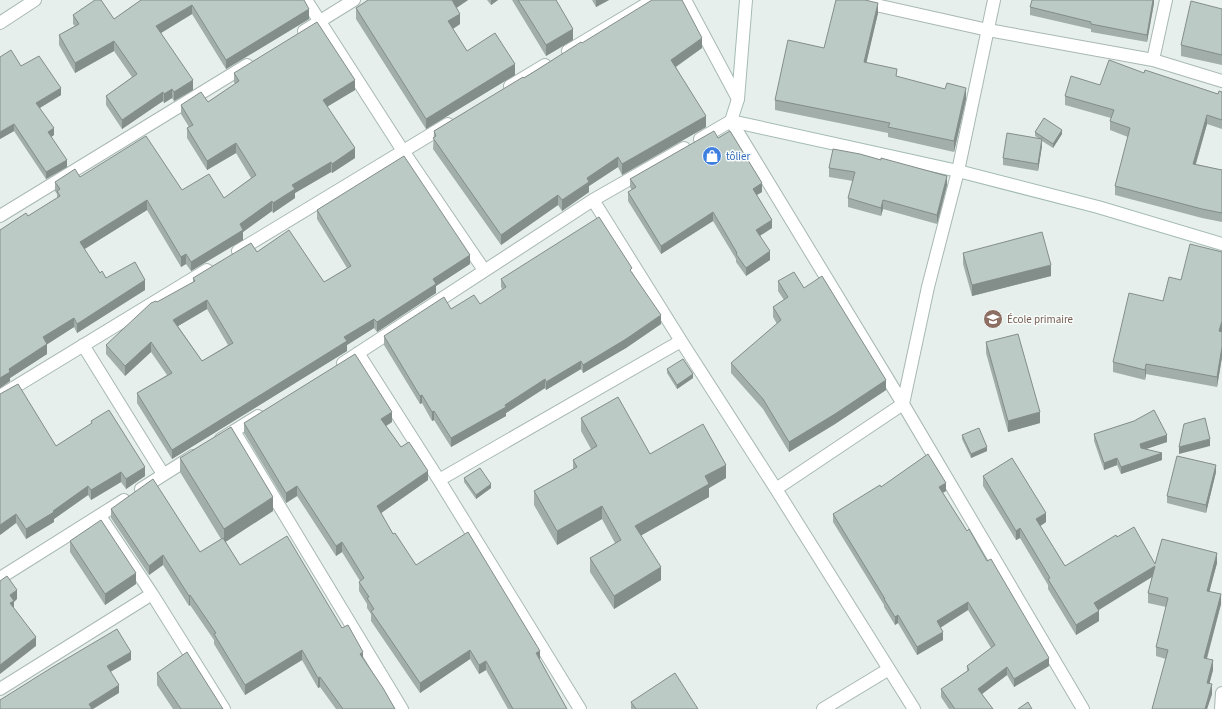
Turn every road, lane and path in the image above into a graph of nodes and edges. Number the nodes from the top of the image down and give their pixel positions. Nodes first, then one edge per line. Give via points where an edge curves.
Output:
1 (35, 0) edge
2 (306, 0) edge
3 (354, 0) edge
4 (652, 0) edge
5 (684, 0) edge
6 (746, 0) edge
7 (853, 0) edge
8 (994, 0) edge
9 (1166, 0) edge
10 (319, 21) junction
11 (0, 23) edge
12 (988, 30) junction
13 (292, 38) edge
14 (258, 58) edge
15 (1153, 60) junction
16 (1222, 81) edge
17 (497, 94) edge
18 (738, 99) junction
19 (457, 118) edge
20 (731, 121) junction
21 (403, 151) junction
22 (958, 171) junction
23 (593, 200) junction
24 (0, 216) edge
25 (1222, 244) edge
26 (484, 270) junction
27 (681, 341) junction
28 (83, 345) junction
29 (358, 353) junction
30 (332, 369) edge
31 (0, 396) edge
32 (903, 404) junction
33 (266, 410) edge
34 (234, 431) junction
35 (163, 474) junction
36 (439, 480) junction
37 (776, 489) junction
38 (100, 516) junction
39 (0, 578) edge
40 (152, 594) junction
41 (889, 670) junction
42 (0, 689) edge
43 (1222, 693) edge
44 (224, 709) edge
45 (402, 709) edge
46 (580, 709) edge
47 (823, 709) edge
48 (914, 709) edge
49 (1083, 709) edge
50 (1221, 709) edge

1 - 11 street
2 - 10 street
3 - 10 street
4 - 17 street
5 - 18 street
6 - 18 street
7 - 12 street
8 - 12 street
9 - 15 street
10 - 13 street
10 - 21 street
12 - 15 street
12 - 22 street
14 - 24 street
15 - 16 street
18 - 20 street
19 - 21 street
20 - 22 street
20 - 23 street
20 - 32 street
21 - 26 street
21 - 28 street
22 - 25 street via 1098,207
22 - 32 street via 928,287
23 - 26 street
23 - 27 street
26 - 29 street
27 - 36 street
27 - 37 street
28 - 31 street
28 - 35 street
29 - 30 street
29 - 36 street
32 - 37 street
32 - 49 street
33 - 34 street
34 - 35 street
34 - 45 street
35 - 38 street
36 - 46 street
37 - 41 street
38 - 39 street
38 - 40 street
40 - 42 street
40 - 44 street
41 - 47 street
41 - 48 street
43 - 50 street

